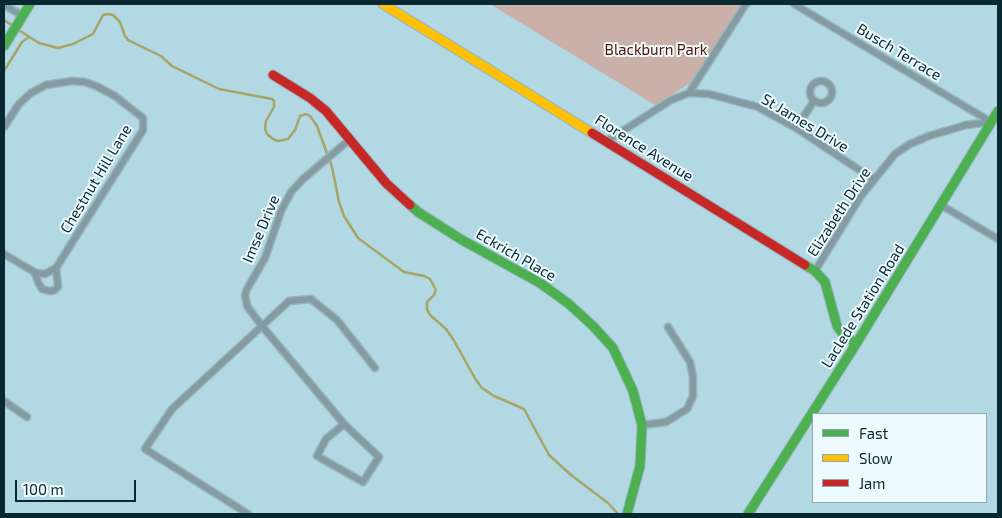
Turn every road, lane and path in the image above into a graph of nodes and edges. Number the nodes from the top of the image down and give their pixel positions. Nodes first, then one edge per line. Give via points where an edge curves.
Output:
1 (4, 4) edge
2 (30, 4) edge
3 (383, 4) edge
4 (746, 4) edge
5 (794, 4) edge
6 (18, 24) junction
7 (4, 46) edge
8 (273, 75) dead end
9 (689, 93) junction
10 (814, 101) dead end
11 (998, 111) edge
12 (991, 122) junction
13 (4, 127) edge
14 (796, 128) junction
15 (349, 140) junction
16 (607, 141) junction
17 (873, 180) junction
18 (941, 205) junction
19 (998, 239) edge
20 (4, 254) edge
21 (56, 268) junction
22 (815, 271) junction
23 (36, 273) junction
24 (262, 326) junction
25 (668, 327) dead end
26 (856, 344) junction
27 (375, 368) dead end
28 (4, 401) edge
29 (812, 413) edge
30 (812, 413) edge
31 (27, 417) dead end
32 (344, 424) junction
33 (642, 425) junction
34 (248, 514) edge
35 (627, 514) edge
36 (748, 514) edge

1 - 6 street
2 - 6 street
3 - 16 street, Florence Avenue
4 - 9 street
5 - 12 street, Busch Terrace
6 - 7 street
8 - 15 street, Eckrich Place via 326,111
9 - 14 street, St James Drive via 758,107
9 - 16 street via 671,100
10 - 14 street
11 - 12 street, Laclede Station Road
12 - 17 street, Elizabeth Drive via 966,125 910,144 895,154
12 - 18 street, Laclede Station Road
13 - 21 street, Chestnut Hill Lane via 19,104 32,93 46,85 72,81 98,87 143,118 143,130
14 - 17 street, St James Drive
15 - 24 street, Imse Drive via 291,192 281,211 265,258 245,295 247,306
15 - 33 street, Eckrich Place via 386,183 418,212 540,283 593,326 612,348 624,370
16 - 22 street, Florence Avenue
17 - 22 street, Elizabeth Drive
18 - 19 street
18 - 26 street, Laclede Station Road
20 - 23 street, Chestnut Hill Lane
21 - 23 street via 44,274
21 - 23 street, Chestnut Hill Lane via 58,287 55,290 42,289
22 - 26 street, Florence Avenue via 825,282 837,326
24 - 27 street via 289,301 311,299 337,320
24 - 32 street, Imse Drive
24 - 34 street via 172,409 145,449
25 - 33 street via 690,362 693,396 687,409 666,422
26 - 29 street, Laclede Station Road
28 - 31 street
30 - 36 street, Laclede Station Road
32 - 32 street, Imse Drive via 326,439 317,456 363,482 379,457
33 - 35 street, Eckrich Place via 640,466

